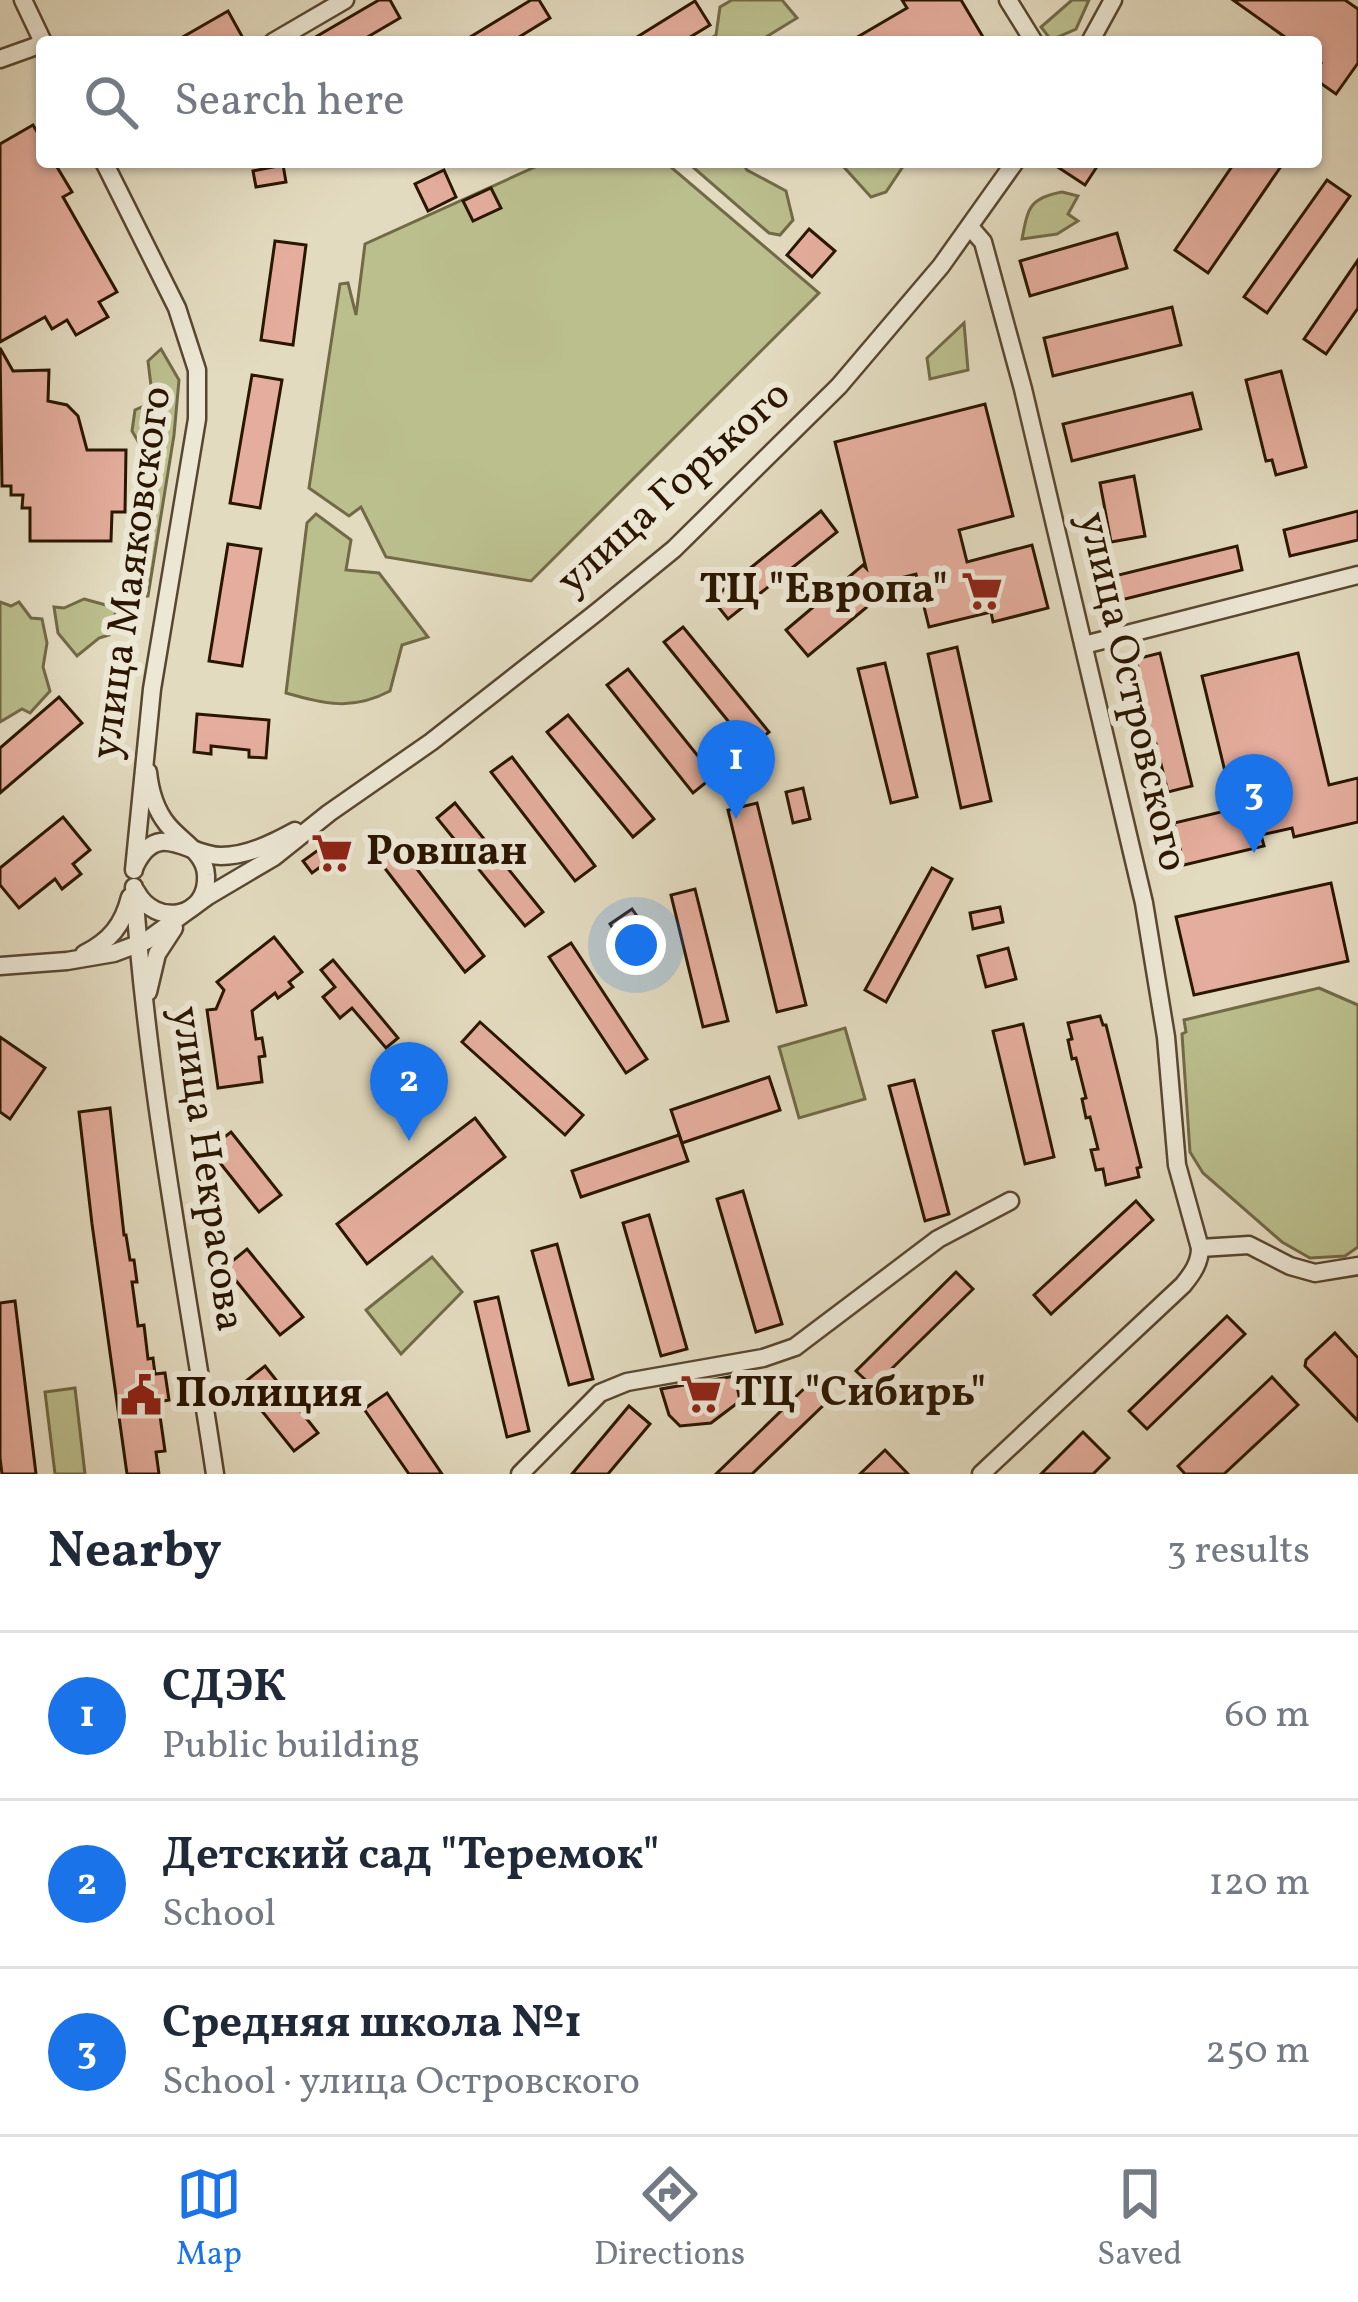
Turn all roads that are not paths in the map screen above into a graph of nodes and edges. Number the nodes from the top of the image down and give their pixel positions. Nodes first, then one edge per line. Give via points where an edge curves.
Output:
1 (23, 0) edge
2 (345, 0) edge
3 (1008, 0) edge
4 (1113, 0) edge
5 (40, 36) edge
6 (283, 36) edge
7 (1030, 36) edge
8 (1093, 36) edge
9 (36, 46) edge
10 (0, 59) edge
11 (111, 168) edge
12 (1011, 168) edge
13 (970, 227) junction
14 (1358, 575) edge
15 (1084, 645) junction
16 (144, 747) junction
17 (329, 812) junction
18 (190, 848) junction
19 (134, 879) junction
20 (192, 907) junction
21 (138, 945) junction
22 (67, 961) junction
23 (0, 966) edge
24 (145, 1004) junction
25 (1010, 1201) dead end
26 (1200, 1248) junction
27 (1358, 1265) edge
28 (214, 1474) edge
29 (520, 1474) edge
30 (981, 1474) edge

1 - 5 street
2 - 6 street
3 - 7 street
4 - 8 street
9 - 10 street
11 - 16 street, улица Маяковского via 197,370
12 - 13 street, улица Горького
13 - 15 street, улица Островского via 983,242
13 - 17 street, улица Горького via 839,386 674,549
14 - 15 street
15 - 26 street, улица Островского via 1144,903 1174,1140
16 - 18 street via 158,810
16 - 19 street, улица Маяковского
17 - 18 street, улица Горького via 237,855
17 - 20 street, улица Горького
18 - 19 street via 156,844 140,857
18 - 20 street via 206,873
19 - 20 street via 140,900 155,911
19 - 21 street, улица Некрасова
19 - 22 street via 112,935
20 - 21 street, улица Горького
20 - 24 street via 157,954
21 - 22 street
21 - 24 street, улица Некрасова
22 - 23 street
24 - 28 street, улица Некрасова
25 - 29 street via 926,1248 795,1347 600,1393
26 - 27 street via 1249,1245 1315,1273
26 - 30 street via 1183,1285

